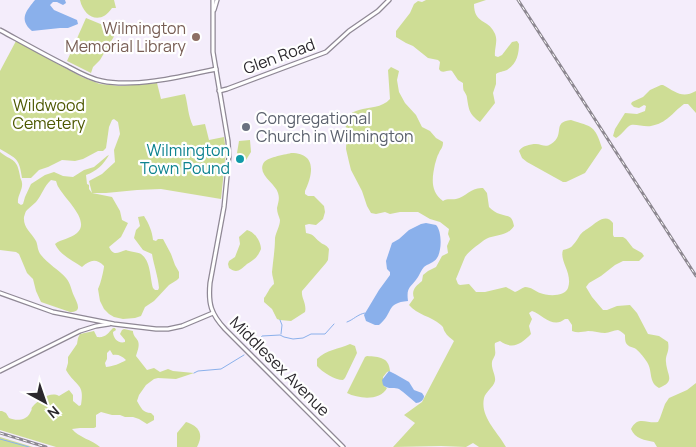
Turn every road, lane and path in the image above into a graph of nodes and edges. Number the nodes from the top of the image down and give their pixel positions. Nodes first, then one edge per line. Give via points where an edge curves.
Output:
1 (213, 0) edge
2 (217, 0) edge
3 (389, 0) edge
4 (213, 13) junction
5 (0, 30) edge
6 (216, 69) junction
7 (220, 91) junction
8 (0, 293) edge
9 (213, 313) junction
10 (94, 319) junction
11 (114, 324) junction
12 (94, 326) junction
13 (0, 371) edge
14 (343, 447) edge

1 - 4 street
2 - 4 street, Middlesex Avenue
3 - 7 street, Glen Road via 326,52
4 - 6 street, Middlesex Avenue
5 - 6 street via 105,82 157,80
6 - 7 street, Middlesex Avenue
7 - 9 street, Middlesex Avenue via 229,156 224,207 209,290
8 - 10 street via 53,312
9 - 11 street via 184,326 168,329
9 - 14 street, Middlesex Avenue via 236,341
10 - 11 street
10 - 12 street
11 - 12 street
12 - 13 street

